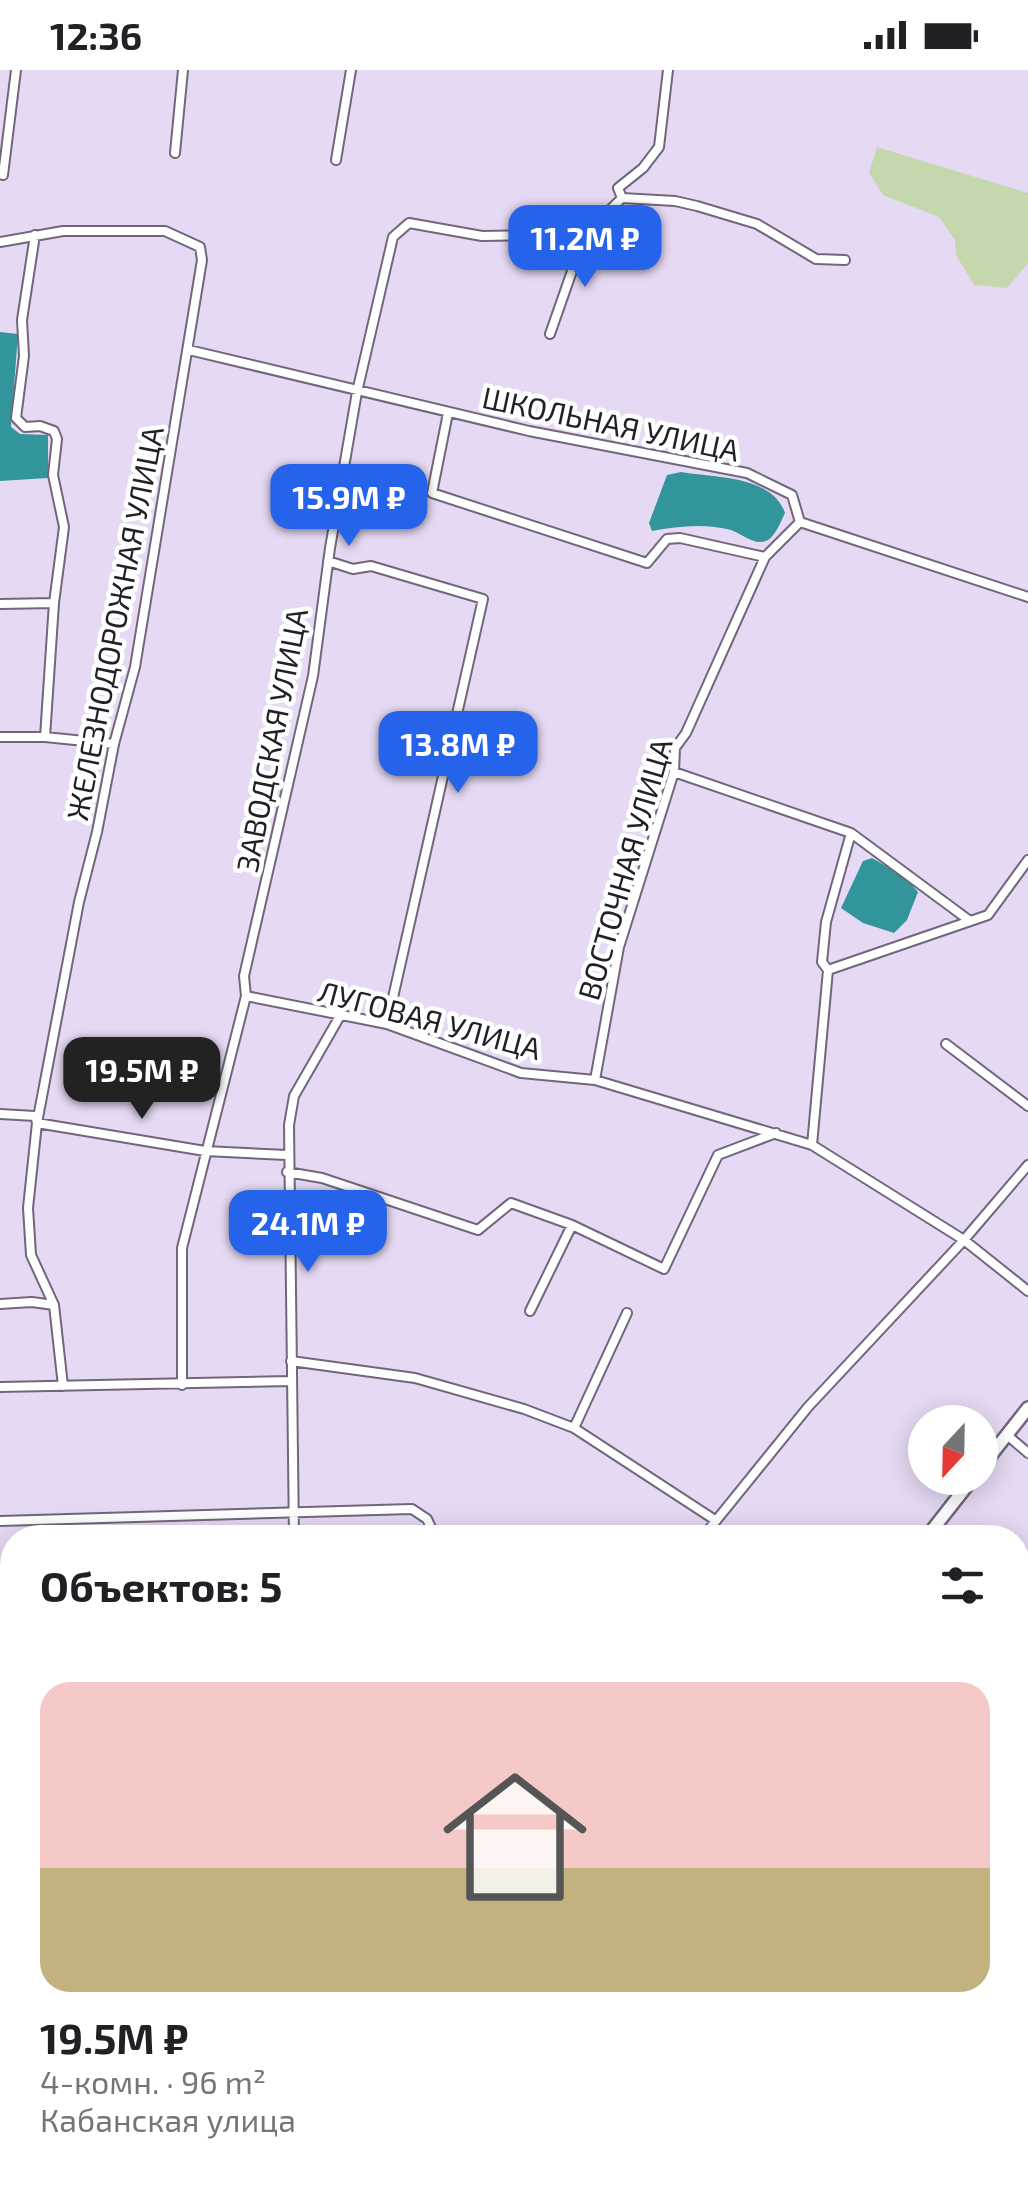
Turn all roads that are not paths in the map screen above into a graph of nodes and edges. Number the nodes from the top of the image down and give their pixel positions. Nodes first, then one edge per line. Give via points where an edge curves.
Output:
1 (16, 70) edge
2 (183, 70) edge
3 (351, 70) edge
4 (668, 70) edge
5 (175, 153) dead end
6 (336, 160) dead end
7 (4, 175) dead end
8 (622, 198) junction
9 (585, 234) junction
10 (35, 235) junction
11 (0, 242) edge
12 (845, 260) dead end
13 (550, 334) dead end
14 (189, 350) junction
15 (357, 392) junction
16 (448, 413) junction
17 (800, 522) junction
18 (765, 557) junction
19 (328, 562) junction
20 (1028, 597) edge
21 (54, 603) junction
22 (0, 604) edge
23 (0, 737) edge
24 (45, 737) junction
25 (114, 744) junction
26 (674, 772) junction
27 (850, 834) junction
28 (1028, 860) edge
29 (970, 920) junction
30 (828, 970) junction
31 (246, 996) junction
32 (340, 1016) junction
33 (387, 1024) junction
34 (946, 1044) dead end
35 (595, 1080) junction
36 (1028, 1106) edge
37 (0, 1114) edge
38 (36, 1122) junction
39 (776, 1134) junction
40 (812, 1145) junction
41 (205, 1151) junction
42 (287, 1154) junction
43 (1028, 1165) edge
44 (287, 1172) junction
45 (572, 1225) junction
46 (964, 1240) junction
47 (1028, 1291) edge
48 (0, 1304) edge
49 (54, 1305) junction
50 (530, 1312) dead end
51 (627, 1313) dead end
52 (291, 1360) junction
53 (290, 1381) junction
54 (182, 1385) junction
55 (63, 1386) junction
56 (0, 1387) edge
57 (1028, 1408) edge
58 (574, 1428) junction
59 (1007, 1435) junction
60 (998, 1446) edge
61 (1028, 1453) edge
62 (960, 1495) edge
63 (294, 1514) junction
64 (715, 1520) junction
65 (0, 1521) edge
66 (294, 1525) edge
67 (430, 1525) edge
68 (711, 1525) edge
69 (936, 1525) edge

1 - 7 street
2 - 5 street
3 - 6 street
4 - 8 street via 659,147 618,188
8 - 9 street
8 - 12 street via 697,206 757,224 816,259
9 - 13 street
9 - 15 street, ЗАВОДСКАЯ УЛИЦА via 482,236 409,223 393,238
10 - 11 street
10 - 14 street, ЖЕЛЕЗНОДОРОЖНАЯ УЛИЦА via 165,231 200,247
10 - 21 street via 16,418 25,427 54,431 57,440 53,475 64,527
14 - 15 street, ШКОЛЬНАЯ УЛИЦА
14 - 25 street, ЖЕЛЕЗНОДОРОЖНАЯ УЛИЦА via 135,668
15 - 16 street, ШКОЛЬНАЯ УЛИЦА
15 - 19 street, ЗАВОДСКАЯ УЛИЦА
16 - 17 street, ШКОЛЬНАЯ УЛИЦА via 747,474 792,495
16 - 18 street, ШКОЛЬНАЯ УЛИЦА via 432,493 646,562 667,539 680,538
17 - 18 street, ВОСТОЧНАЯ УЛИЦА
17 - 20 street
18 - 26 street, ВОСТОЧНАЯ УЛИЦА via 675,748
19 - 31 street, ЗАВОДСКАЯ УЛИЦА via 313,676 244,976
19 - 33 street via 371,566 483,599
21 - 22 street
21 - 24 street
23 - 24 street
24 - 25 street
25 - 38 street, ЖЕЛЕЗНОДОРОЖНАЯ УЛИЦА
26 - 27 street
26 - 35 street, ВОСТОЧНАЯ УЛИЦА via 619,947
27 - 29 street
27 - 30 street via 826,922 822,962
28 - 29 street via 988,914
29 - 30 street
30 - 40 street
31 - 32 street, ЛУГОВАЯ УЛИЦА
31 - 41 street, ЗАВОДСКАЯ УЛИЦА
32 - 33 street, ЛУГОВАЯ УЛИЦА
32 - 42 street via 294,1096
33 - 35 street, ЛУГОВАЯ УЛИЦА via 521,1072
34 - 36 street
35 - 39 street, ЛУГОВАЯ УЛИЦА
37 - 38 street via 34,1116
38 - 41 street
38 - 49 street, ЖЕЛЕЗНОДОРОЖНАЯ УЛИЦА via 31,1255
39 - 40 street, ЛУГОВАЯ УЛИЦА
39 - 45 street via 718,1155 664,1270
40 - 46 street, ЛУГОВАЯ УЛИЦА
41 - 42 street
41 - 54 street, ЗАВОДСКАЯ УЛИЦА via 182,1248
42 - 44 street
43 - 46 street
44 - 45 street via 478,1230 512,1203
44 - 52 street
45 - 50 street
46 - 47 street, ЛУГОВАЯ УЛИЦА
46 - 64 street via 808,1406
48 - 49 street
49 - 55 street, ЖЕЛЕЗНОДОРОЖНАЯ УЛИЦА
51 - 58 street
52 - 53 street
52 - 58 street via 415,1378
53 - 54 street
53 - 63 street
54 - 55 street
55 - 56 street
57 - 59 street
58 - 64 street
59 - 60 street
59 - 61 street
62 - 69 street
63 - 65 street
63 - 66 street
63 - 67 street via 412,1509
64 - 68 street

